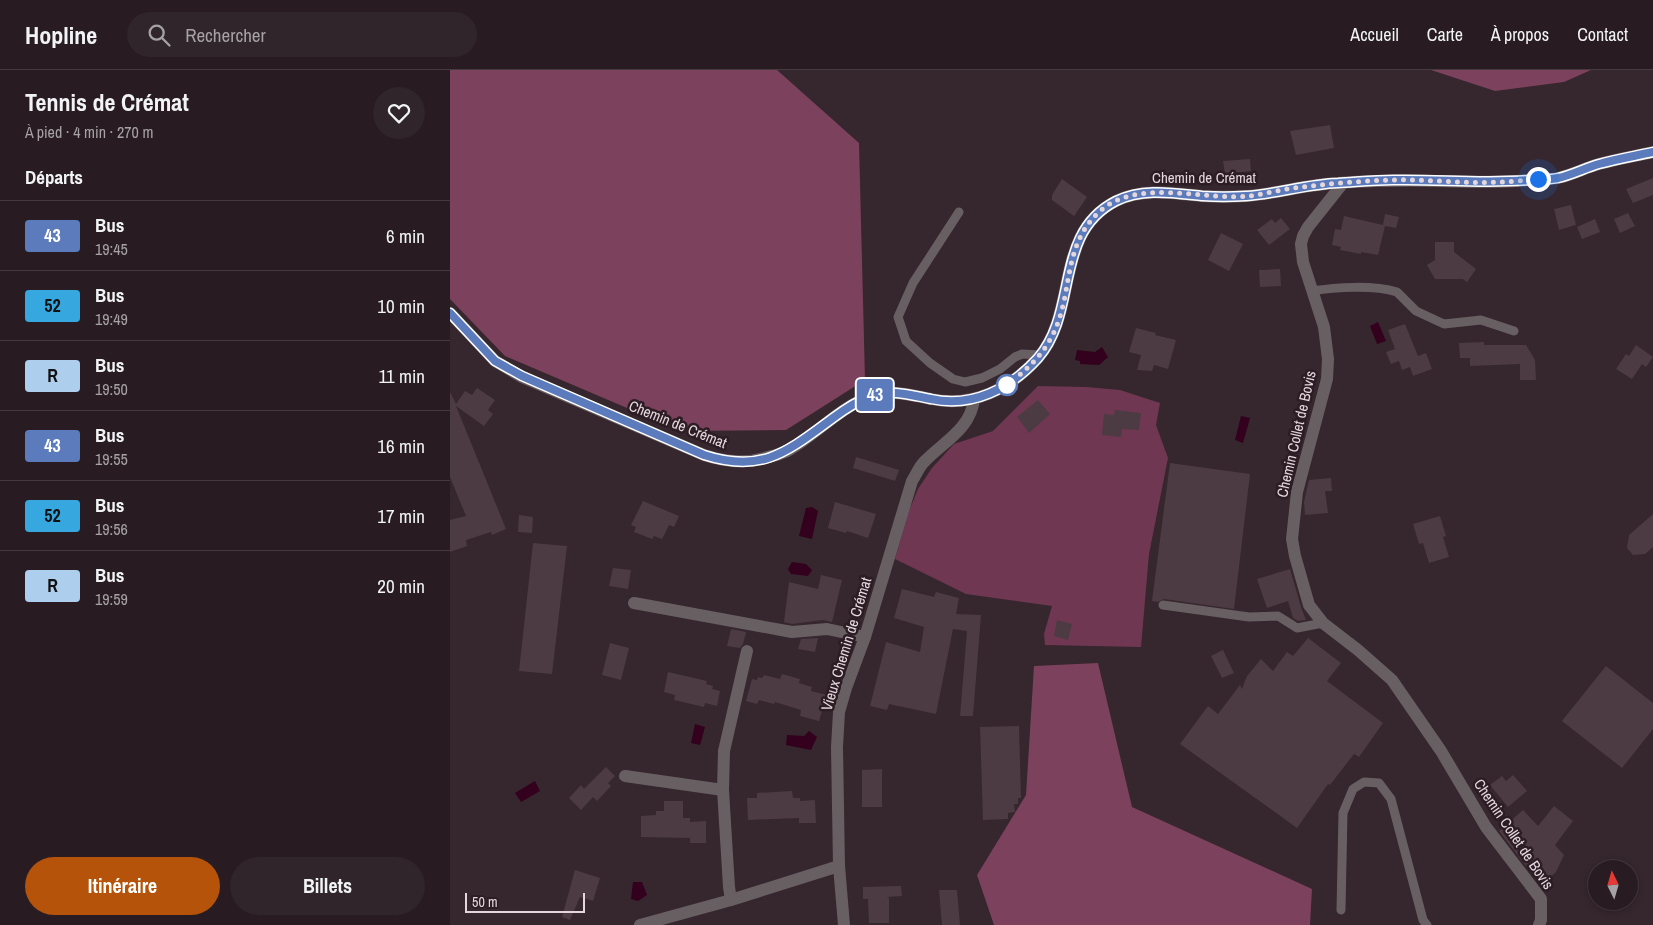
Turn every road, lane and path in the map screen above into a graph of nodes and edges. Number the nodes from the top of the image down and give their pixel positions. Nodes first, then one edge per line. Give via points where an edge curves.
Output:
1 (1653, 152) edge
2 (1343, 183) junction
3 (959, 212) dead end
4 (1312, 291) junction
5 (450, 313) edge
6 (1514, 331) dead end
7 (1040, 355) junction
8 (974, 399) junction
9 (634, 603) dead end
10 (1163, 605) dead end
11 (1323, 623) junction
12 (865, 637) junction
13 (747, 651) dead end
14 (624, 776) dead end
15 (723, 790) junction
16 (839, 866) junction
17 (731, 900) junction
18 (1341, 910) dead end
19 (640, 925) edge
20 (844, 925) edge
21 (1427, 925) edge
22 (1539, 925) edge

1 - 2 street, Chemin de Crémat via 1558,178 1500,182 1393,180
2 - 4 street, Chemin Collet de Bovis via 1303,236 1301,252
2 - 7 street, Chemin de Crémat via 1248,196 1144,193 1117,201 1100,211 1077,240 1060,316
3 - 7 lane via 913,283 898,317 906,341 953,380 965,382 982,378 1022,354
4 - 6 lane via 1374,288 1393,291 1416,311 1444,324 1480,320
4 - 11 street, Chemin Collet de Bovis via 1328,346 1328,368 1297,492 1292,540 1309,605
5 - 8 street, Chemin de Crémat via 495,361 522,376 722,461 756,461 786,452 850,406 871,396 903,393 949,402
7 - 8 street, Chemin de Crémat via 1003,388
8 - 12 street, Vieux Chemin de Crémat via 973,408 959,431 923,463 912,481
9 - 12 street via 792,632 827,629
10 - 11 lane via 1249,617 1278,616 1297,628
11 - 22 street, Chemin Collet de Bovis via 1392,680 1440,750 1486,827 1541,899
12 - 16 street, Vieux Chemin de Crémat via 839,712
13 - 15 street via 724,751
14 - 15 street
15 - 17 street
16 - 17 street
16 - 20 street, Vieux Chemin de Crémat
17 - 19 street
18 - 21 lane via 1343,813 1353,789 1364,782 1379,784 1391,799

